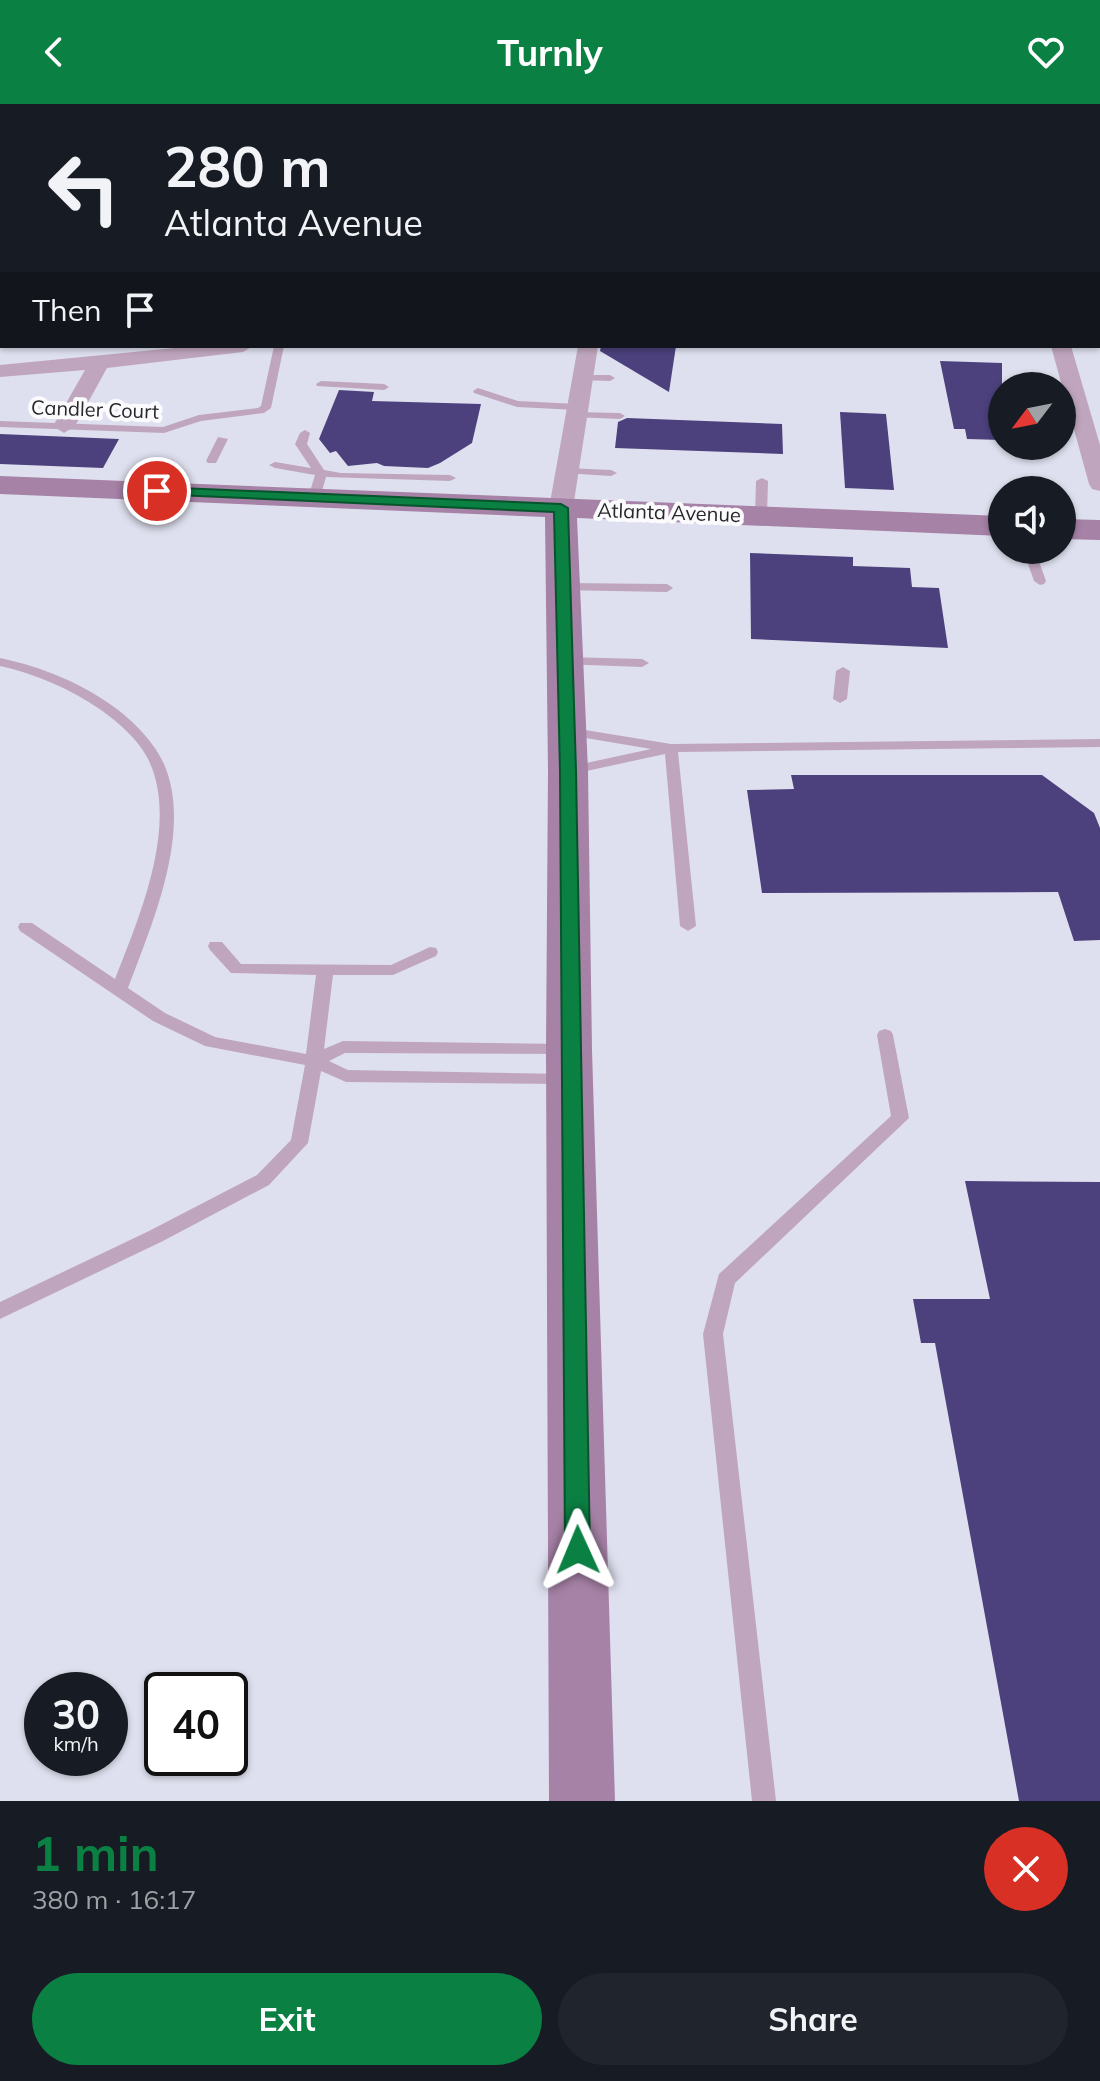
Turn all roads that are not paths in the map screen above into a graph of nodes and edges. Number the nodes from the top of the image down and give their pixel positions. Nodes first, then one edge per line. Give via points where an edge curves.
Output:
1 (226, 348) edge
2 (279, 348) edge
3 (588, 348) edge
4 (1062, 348) edge
5 (99, 363) junction
6 (0, 371) edge
7 (582, 378) junction
8 (610, 378) dead end
9 (321, 384) dead end
10 (384, 387) dead end
11 (478, 391) dead end
12 (577, 411) junction
13 (620, 416) dead end
14 (0, 424) edge
15 (64, 426) junction
16 (305, 433) dead end
17 (222, 439) dead end
18 (212, 461) dead end
19 (275, 465) dead end
20 (567, 471) junction
21 (611, 473) dead end
22 (450, 478) dead end
23 (762, 481) dead end
24 (1100, 484) edge
25 (0, 485) edge
26 (317, 486) junction
27 (561, 508) junction
28 (761, 516) junction
29 (988, 524) edge
30 (1076, 529) edge
31 (1100, 530) edge
32 (1034, 564) edge
33 (1040, 581) dead end
34 (562, 587) junction
35 (667, 588) dead end
36 (563, 661) junction
37 (0, 662) edge
38 (642, 663) dead end
39 (843, 671) dead end
40 (840, 699) dead end
41 (1100, 743) edge
42 (671, 748) junction
43 (568, 751) junction
44 (688, 926) dead end
45 (26, 927) dead end
46 (216, 946) dead end
47 (430, 952) dead end
48 (325, 971) junction
49 (119, 990) junction
50 (885, 1035) dead end
51 (314, 1061) junction
52 (570, 1065) junction
53 (0, 1311) edge
54 (582, 1801) edge
55 (764, 1801) edge

1 - 5 street
2 - 15 lane, Candler Court via 269,398 260,411 199,418 164,430
3 - 7 street
4 - 24 street
5 - 6 street
5 - 15 street
7 - 8 lane
7 - 12 street
9 - 10 lane
11 - 12 lane
12 - 13 lane
12 - 20 street
14 - 15 lane, Candler Court
16 - 26 lane via 301,444
17 - 18 lane
19 - 26 lane
20 - 21 lane
20 - 27 street
22 - 26 lane
23 - 28 lane
25 - 26 street, Atlanta Avenue
26 - 27 street, Atlanta Avenue
27 - 28 street, Atlanta Avenue
27 - 34 street
28 - 29 street, Atlanta Avenue via 932,518
30 - 31 street
32 - 33 lane
34 - 35 lane
34 - 36 street
36 - 38 lane
36 - 43 street
37 - 49 lane via 74,686 129,724 160,770 167,818 152,906
39 - 40 lane
41 - 42 lane
42 - 43 lane
42 - 43 lane
42 - 44 lane
43 - 52 street
45 - 49 lane
46 - 48 lane via 237,969
47 - 48 lane via 393,970
48 - 51 lane
49 - 51 lane via 211,1042
50 - 55 lane via 900,1118 726,1279 713,1334
51 - 52 lane via 346,1076
51 - 52 lane via 343,1047
51 - 53 lane via 299,1143 263,1180
52 - 54 street

